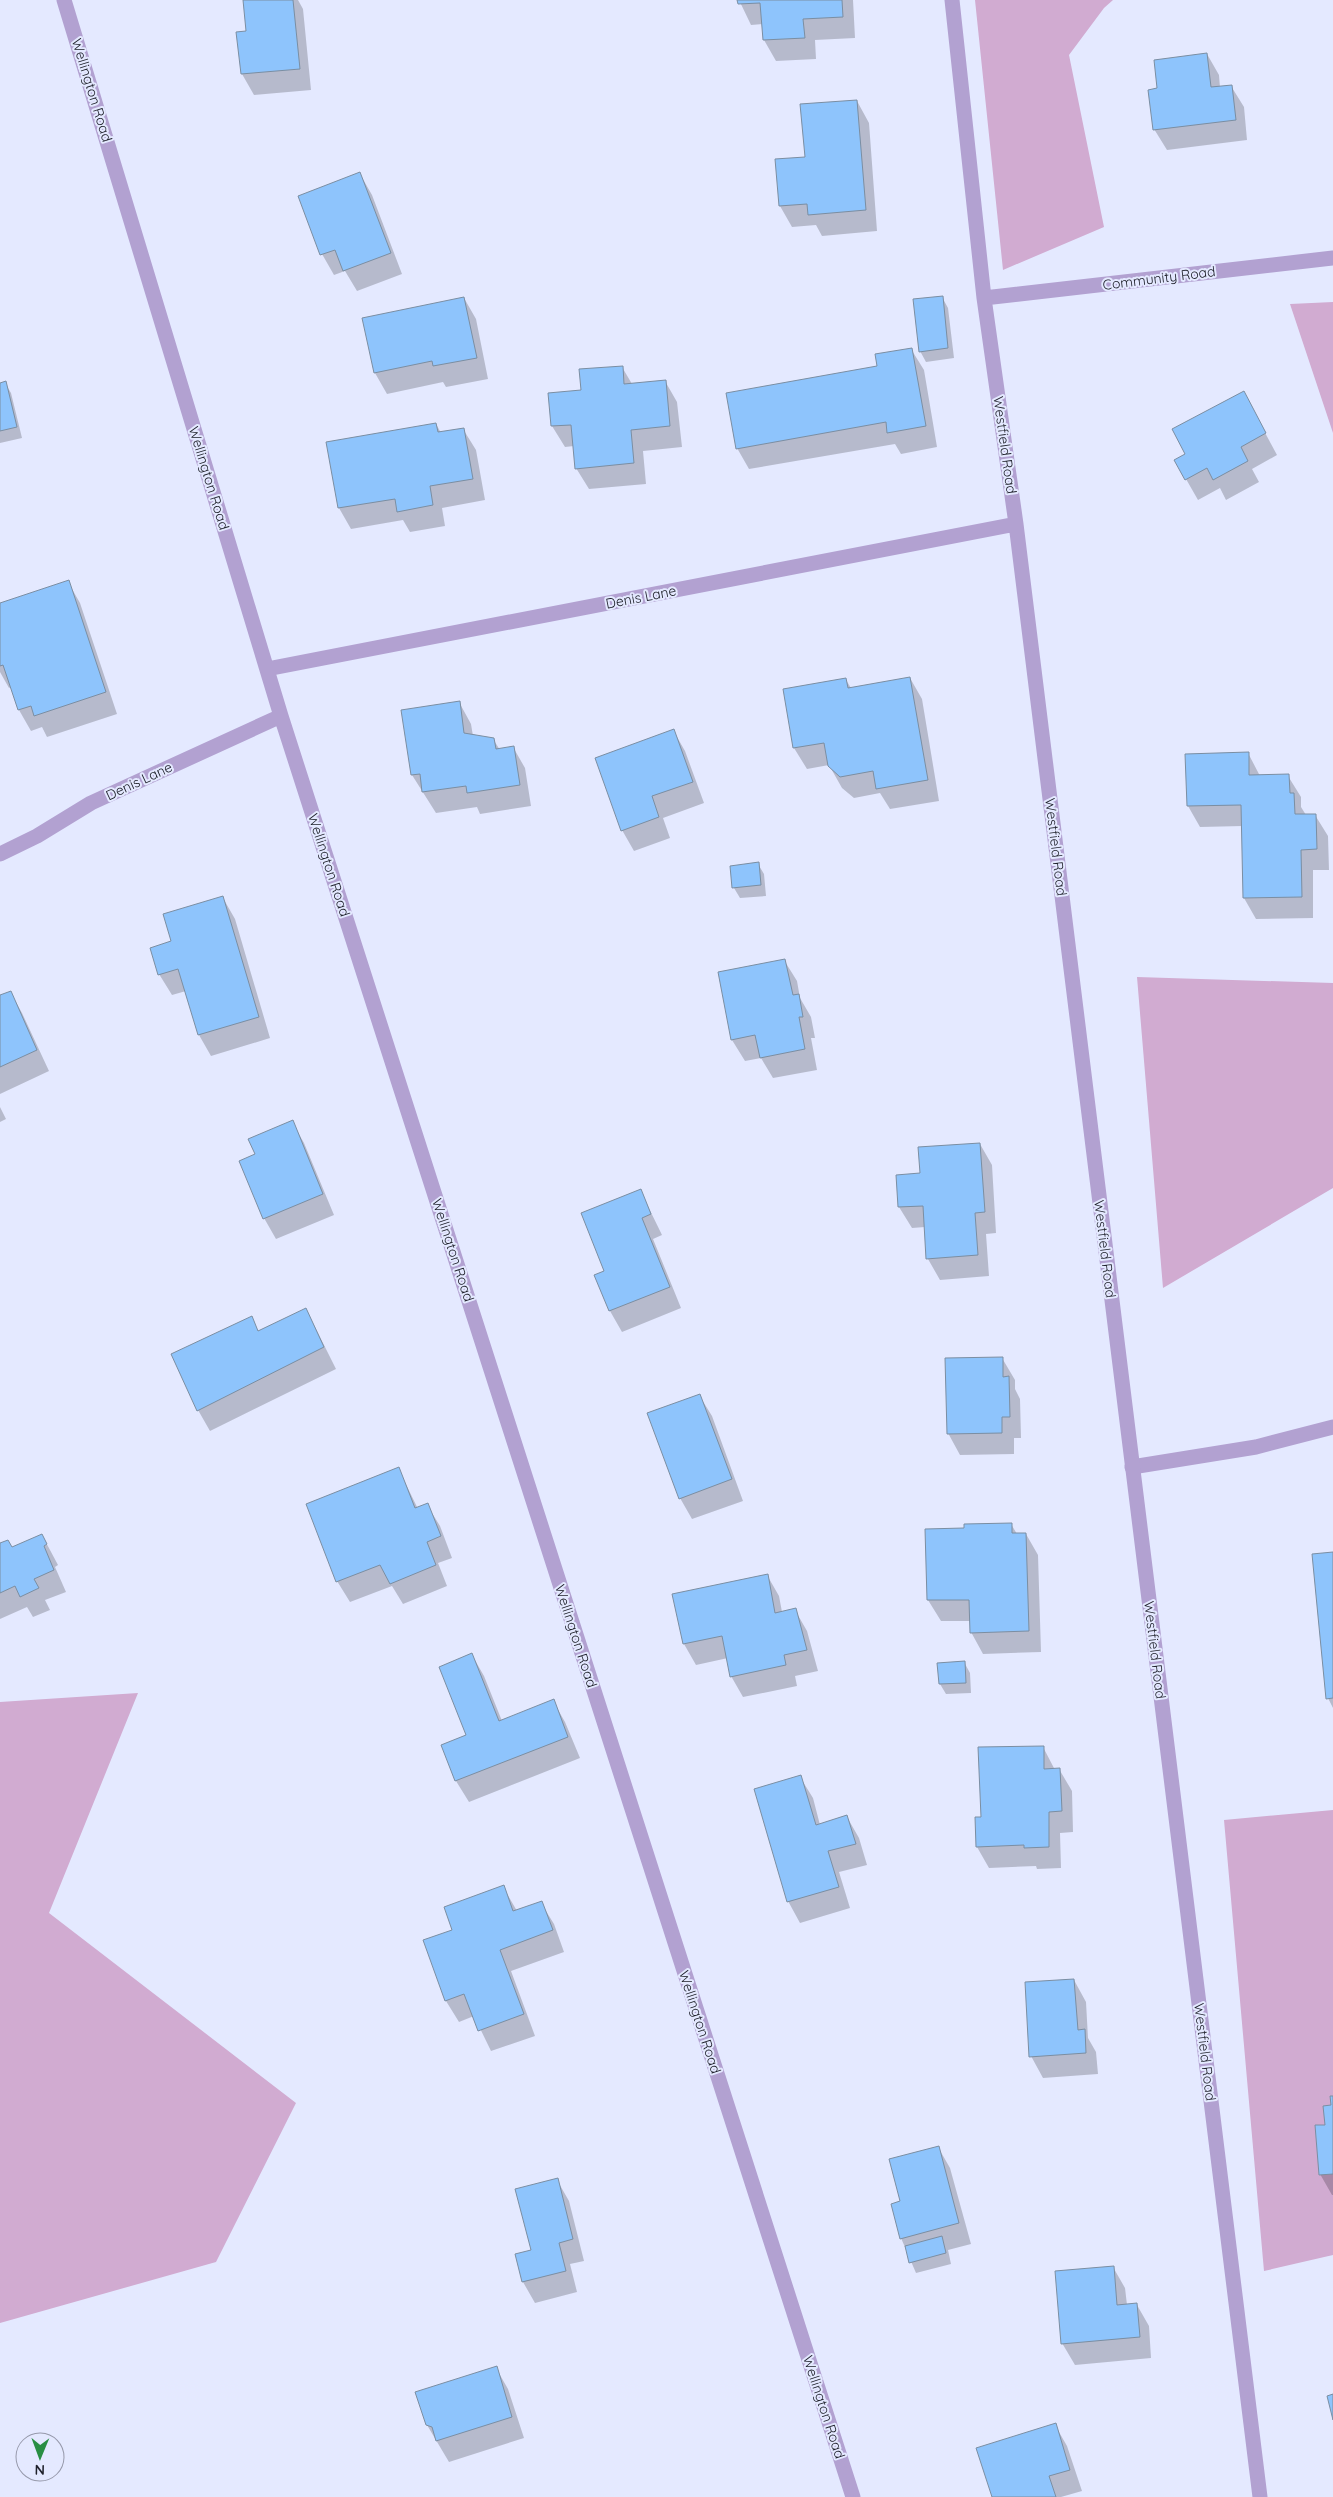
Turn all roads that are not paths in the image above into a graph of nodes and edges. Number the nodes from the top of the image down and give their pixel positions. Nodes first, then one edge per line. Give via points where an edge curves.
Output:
1 (64, 0) edge
2 (952, 0) edge
3 (1333, 258) edge
4 (984, 298) junction
5 (1016, 524) junction
6 (267, 669) junction
7 (281, 716) junction
8 (0, 854) edge
9 (1333, 1427) edge
10 (1132, 1468) junction
11 (852, 2497) edge
12 (1260, 2497) edge

1 - 6 street, Wellington Road
2 - 4 street, Westfield Road
3 - 4 street, Community Road
4 - 5 street, Westfield Road
5 - 6 street, Denis Lane
5 - 10 street, Westfield Road
6 - 7 street, Wellington Road
7 - 8 street, Denis Lane via 92,803
7 - 11 street, Wellington Road
9 - 10 street via 1256,1447
10 - 12 street, Westfield Road

